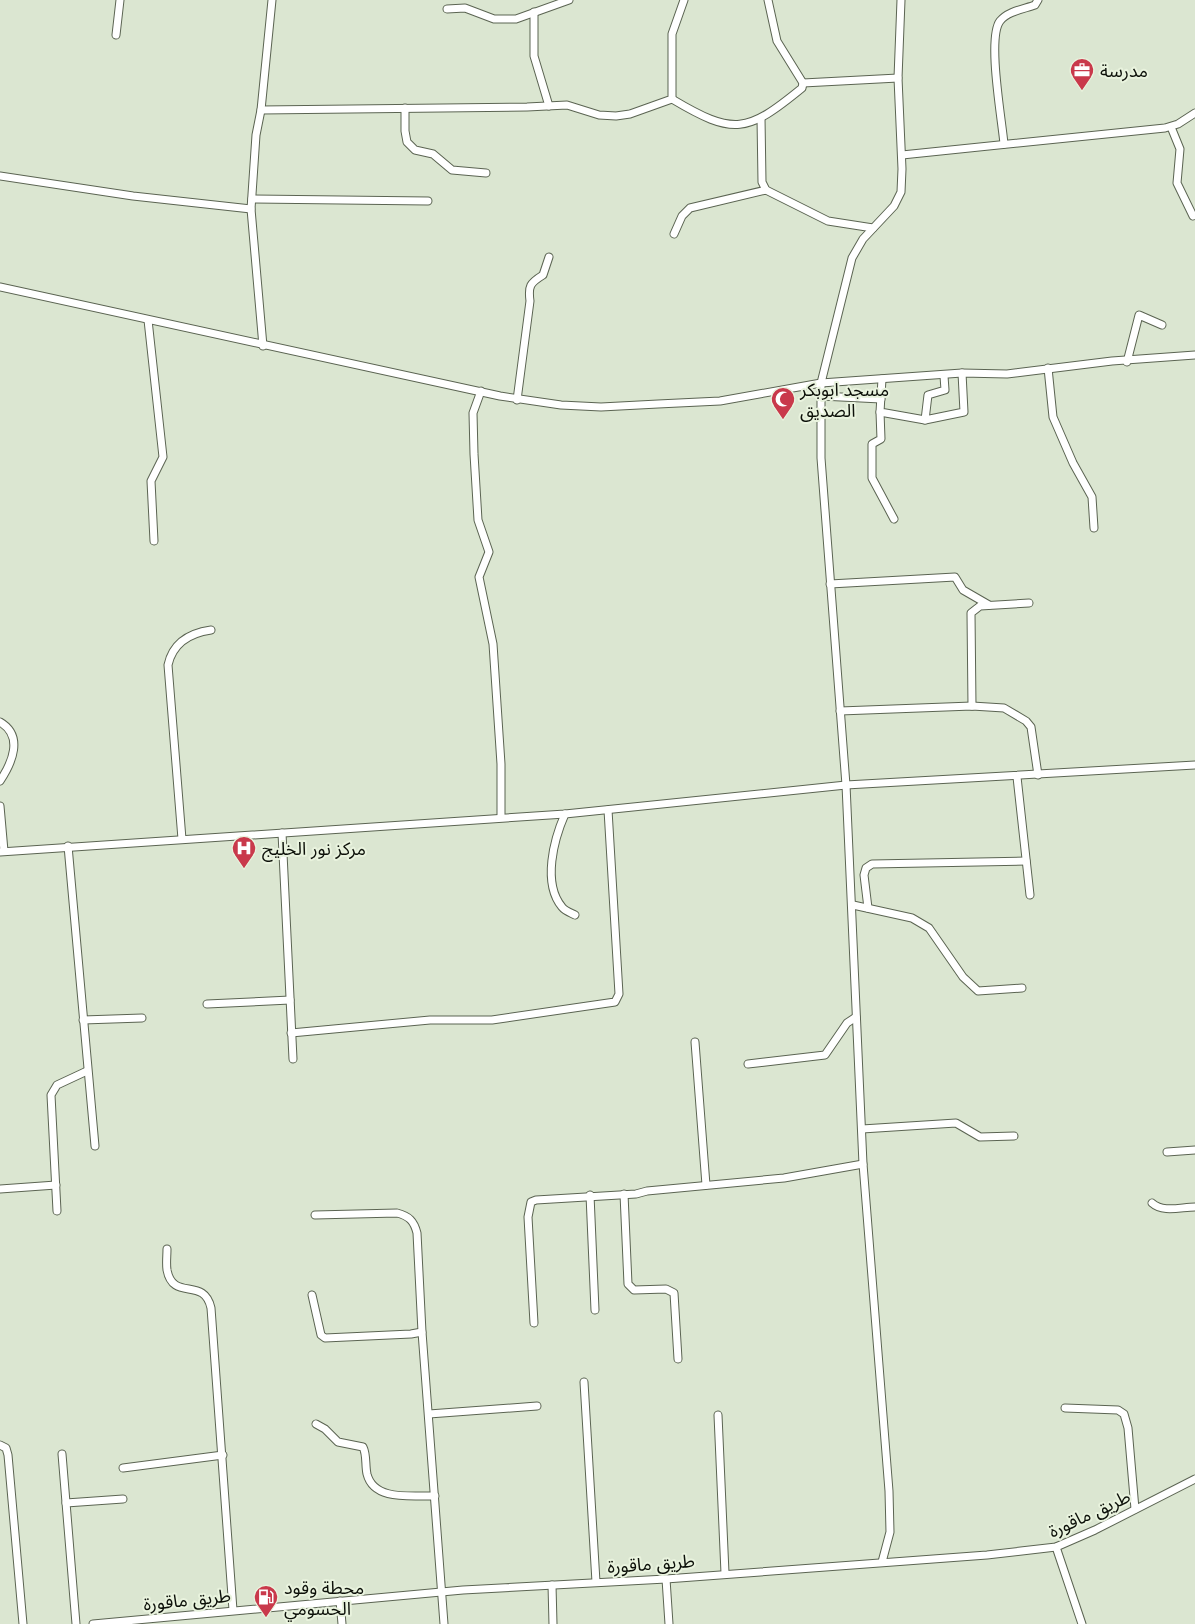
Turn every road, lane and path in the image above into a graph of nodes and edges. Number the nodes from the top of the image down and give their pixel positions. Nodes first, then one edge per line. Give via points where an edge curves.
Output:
1 (120, 0) edge
2 (272, 0) edge
3 (569, 0) edge
4 (684, 0) edge
5 (768, 0) edge
6 (901, 0) edge
7 (1038, 0) edge
8 (447, 9) dead end
9 (534, 12) junction
10 (116, 35) dead end
11 (898, 78) junction
12 (803, 83) junction
13 (672, 99) junction
14 (549, 106) junction
15 (405, 108) junction
16 (261, 110) junction
17 (1195, 113) edge
18 (761, 118) junction
19 (1171, 127) junction
20 (1004, 144) junction
21 (902, 155) junction
22 (486, 173) dead end
23 (0, 176) edge
24 (766, 190) junction
25 (252, 199) junction
26 (428, 201) dead end
27 (251, 209) junction
28 (1193, 216) dead end
29 (873, 228) junction
30 (674, 234) dead end
31 (549, 257) dead end
32 (0, 287) edge
33 (148, 320) junction
34 (1162, 325) dead end
35 (263, 346) junction
36 (1195, 356) edge
37 (1127, 362) junction
38 (1048, 368) junction
39 (962, 373) junction
40 (944, 376) junction
41 (882, 380) junction
42 (821, 383) junction
43 (481, 391) junction
44 (821, 396) junction
45 (881, 399) junction
46 (517, 400) junction
47 (880, 412) junction
48 (925, 420) junction
49 (894, 519) dead end
50 (1094, 528) dead end
51 (154, 541) dead end
52 (830, 584) junction
53 (1029, 603) dead end
54 (989, 606) junction
55 (211, 630) dead end
56 (972, 706) junction
57 (840, 711) junction
58 (0, 722) edge
59 (1195, 765) edge
60 (1038, 775) junction
61 (1017, 777) junction
62 (0, 781) edge
63 (846, 785) junction
64 (0, 806) edge
65 (608, 810) junction
66 (565, 814) junction
67 (501, 817) junction
68 (282, 833) junction
69 (182, 839) junction
70 (68, 846) junction
71 (2, 851) edge
72 (1026, 861) junction
73 (1030, 895) dead end
74 (852, 905) junction
75 (868, 908) junction
76 (575, 915) dead end
77 (1022, 988) dead end
78 (290, 1000) junction
79 (207, 1004) dead end
80 (856, 1017) junction
81 (142, 1018) dead end
82 (83, 1020) junction
83 (291, 1033) junction
84 (695, 1042) dead end
85 (293, 1059) dead end
86 (748, 1064) dead end
87 (87, 1071) junction
88 (862, 1129) junction
89 (1014, 1136) dead end
90 (95, 1146) dead end
91 (1195, 1150) edge
92 (1167, 1152) dead end
93 (863, 1164) junction
94 (56, 1185) junction
95 (706, 1185) junction
96 (0, 1190) edge
97 (624, 1194) junction
98 (590, 1195) junction
99 (1152, 1203) dead end
100 (1195, 1207) edge
101 (57, 1211) dead end
102 (315, 1215) dead end
103 (167, 1249) dead end
104 (312, 1295) dead end
105 (595, 1310) dead end
106 (534, 1323) dead end
107 (422, 1332) junction
108 (678, 1359) dead end
109 (584, 1382) dead end
110 (537, 1406) dead end
111 (1065, 1408) dead end
112 (429, 1414) junction
113 (718, 1415) dead end
114 (316, 1424) dead end
115 (0, 1444) edge
116 (62, 1454) dead end
117 (223, 1455) junction
118 (123, 1468) dead end
119 (1195, 1479) edge
120 (435, 1496) junction
121 (123, 1499) dead end
122 (66, 1503) junction
123 (1135, 1509) junction
124 (1056, 1547) junction
125 (882, 1562) junction
126 (725, 1573) junction
127 (666, 1579) junction
128 (596, 1582) junction
129 (552, 1585) junction
130 (442, 1592) junction
131 (340, 1600) junction
132 (233, 1610) junction
133 (24, 1624) edge
134 (76, 1624) edge
135 (93, 1624) edge
136 (342, 1624) edge
137 (444, 1624) edge
138 (554, 1624) edge
139 (669, 1624) edge
140 (1082, 1624) edge

1 - 10 street
2 - 16 street
3 - 9 street
4 - 13 street via 672,34
5 - 12 street via 777,41
6 - 11 street
7 - 20 street via 1036,6 1019,10 1001,20 995,30
8 - 9 street via 465,8 504,19 516,19
9 - 14 street via 534,56
11 - 12 street
11 - 21 street
12 - 18 street via 801,90
13 - 14 street via 616,116 599,115 572,105
13 - 18 street via 698,114 731,126
14 - 15 street
15 - 16 street
15 - 22 street via 404,131 410,147 433,154 452,170
16 - 25 street
17 - 19 street
18 - 24 street via 762,182
19 - 20 street
19 - 28 street via 1180,149 1177,184
20 - 21 street
21 - 29 street via 898,200
23 - 27 street
24 - 29 street via 828,221
24 - 30 street via 690,208 682,216
25 - 26 street
25 - 27 street
27 - 35 street
29 - 42 street via 852,258
31 - 46 street via 543,275 529,286 530,301
32 - 33 street
33 - 35 street
33 - 51 street via 163,457 151,481
34 - 37 street via 1139,315
35 - 43 street
36 - 37 street
37 - 38 street
38 - 39 street via 1007,374
38 - 50 street via 1053,417 1092,497
39 - 40 street
39 - 48 street via 964,412
40 - 41 street
40 - 48 street via 945,390 928,395
41 - 42 street
41 - 45 street
42 - 44 street
42 - 46 street via 720,400 620,406
43 - 46 street
43 - 67 street via 473,413 474,454 478,520 489,552 480,577 493,644
44 - 45 street
44 - 52 street via 821,458
45 - 47 street
47 - 48 street
47 - 49 street via 881,439 872,444 872,478
52 - 54 street via 955,577 963,590
52 - 57 street
53 - 54 street
54 - 56 street via 980,606 971,613
55 - 69 street via 188,636 175,650 168,665
56 - 57 street
56 - 60 street via 1004,708 1026,721 1031,727
57 - 63 street
58 - 62 street via 6,726 14,742 12,759
59 - 60 street
60 - 61 street
61 - 63 street
61 - 72 street
63 - 65 street
63 - 74 street
64 - 71 street
65 - 66 street
65 - 83 street via 620,994 615,1002 492,1020 430,1020
66 - 67 street
66 - 76 street via 553,846 552,875 562,908
67 - 68 street
68 - 69 street
68 - 78 street
69 - 70 street
70 - 71 street
70 - 82 street
72 - 73 street
72 - 75 street via 872,864 864,875
74 - 75 street
74 - 80 street
75 - 77 street via 912,918 929,928 963,977 978,991
78 - 79 street
78 - 83 street
80 - 86 street via 847,1023 825,1055
80 - 88 street
81 - 82 street
82 - 87 street
83 - 85 street
84 - 95 street
87 - 90 street
87 - 94 street via 57,1085 51,1095
88 - 89 street via 956,1123 980,1138
88 - 93 street
91 - 92 street
93 - 95 street via 784,1178
93 - 125 street via 890,1532
94 - 96 street
94 - 101 street
95 - 97 street
97 - 98 street
97 - 108 street via 628,1284 634,1290 672,1290
98 - 105 street
98 - 106 street via 531,1202
99 - 100 street via 1156,1207 1171,1209
102 - 107 street via 397,1213 410,1218 417,1233
103 - 117 street via 167,1269 173,1282 185,1289 204,1293 210,1301
104 - 107 street via 320,1335 326,1338
107 - 112 street
109 - 128 street
110 - 112 street
111 - 123 street via 1118,1410 1124,1414
112 - 120 street
113 - 126 street
114 - 120 street via 338,1442 363,1447 368,1476 381,1493
115 - 133 street via 8,1455
116 - 122 street
117 - 118 street
117 - 132 street
119 - 123 street, طريق ماقورة
120 - 130 street
121 - 122 street
122 - 134 street
123 - 124 street, طريق ماقورة
124 - 125 street, طريق ماقورة
124 - 140 street
125 - 126 street, طريق ماقورة
126 - 127 street, طريق ماقورة
127 - 128 street, طريق ماقورة
127 - 139 street
128 - 129 street, طريق ماقورة
129 - 130 street, طريق ماقورة
129 - 138 street
130 - 131 street, طريق ماقورة
130 - 137 street
131 - 132 street, طريق ماقورة
131 - 136 street
132 - 135 street, طريق ماقورة

